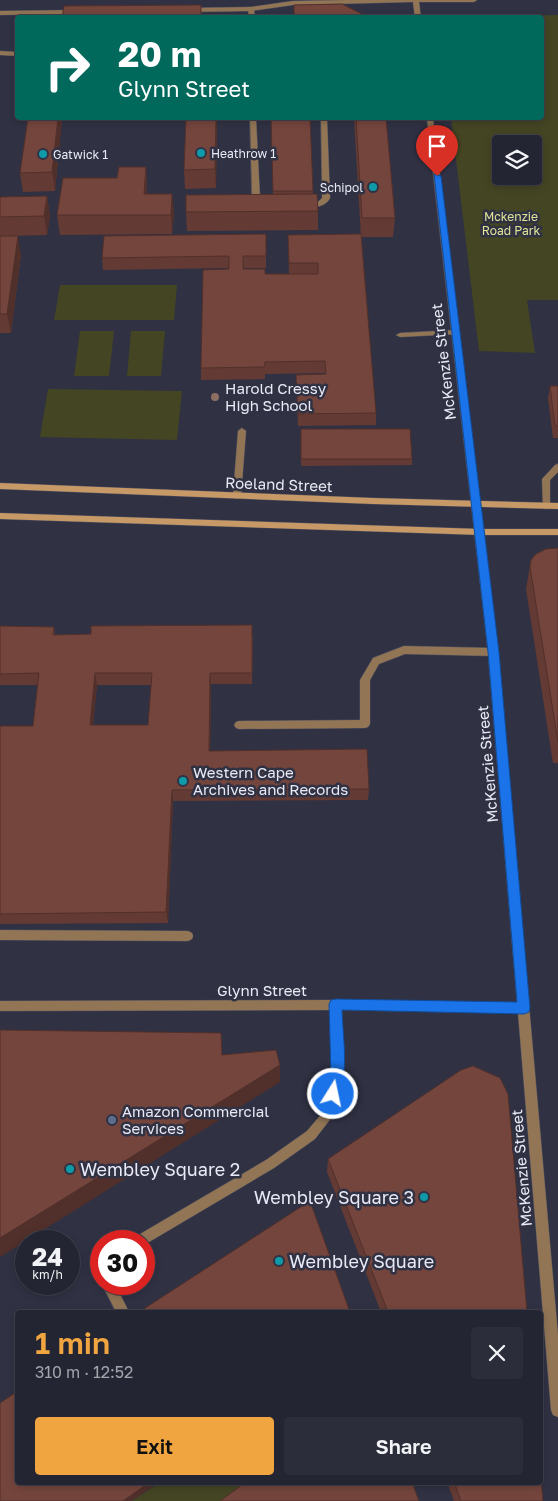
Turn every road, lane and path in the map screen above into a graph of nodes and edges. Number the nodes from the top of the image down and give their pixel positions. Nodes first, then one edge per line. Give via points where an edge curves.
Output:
1 (272, 0) edge
2 (416, 0) edge
3 (436, 0) edge
4 (474, 0) edge
5 (313, 1) edge
6 (293, 3) junction
7 (251, 9) junction
8 (184, 10) edge
9 (87, 12) edge
10 (0, 13) edge
11 (252, 15) edge
12 (418, 15) edge
13 (0, 54) edge
14 (15, 54) edge
15 (253, 120) edge
16 (324, 120) edge
17 (430, 120) edge
18 (271, 205) edge
19 (298, 205) edge
20 (456, 332) junction
21 (400, 335) dead end
22 (242, 431) dead end
23 (558, 467) edge
24 (0, 486) edge
25 (237, 496) junction
26 (477, 504) junction
27 (546, 506) junction
28 (558, 506) edge
29 (0, 516) edge
30 (480, 532) junction
31 (558, 532) edge
32 (493, 652) junction
33 (239, 724) dead end
34 (0, 935) edge
35 (188, 936) dead end
36 (336, 1004) junction
37 (0, 1006) edge
38 (524, 1008) junction
39 (155, 1232) edge
40 (114, 1295) edge
41 (122, 1310) edge
42 (558, 1410) edge

1 - 6 street
2 - 3 street
2 - 5 street
2 - 12 street
3 - 4 street
5 - 6 street
6 - 7 street
7 - 8 street
7 - 11 street
9 - 10 street
13 - 14 street
15 - 18 street via 256,199 261,204
16 - 19 street via 326,198 320,204
17 - 20 street, McKenzie Street
20 - 21 street
20 - 26 street, McKenzie Street
22 - 25 street
23 - 27 street via 546,479
24 - 25 main road, Roeland Street
25 - 26 main road, Roeland Street
26 - 27 main road, Roeland Street
26 - 30 street, McKenzie Street
27 - 28 main road, Roeland Street
29 - 30 main road
30 - 31 main road
30 - 32 street, McKenzie Street
32 - 33 street via 404,650 376,661 365,680 365,724
32 - 38 street, McKenzie Street
34 - 35 street
36 - 37 street, Glynn Street
36 - 38 street, Glynn Street
36 - 39 street via 337,1075 328,1113 311,1135 270,1164
38 - 42 street, McKenzie Street
40 - 41 street

